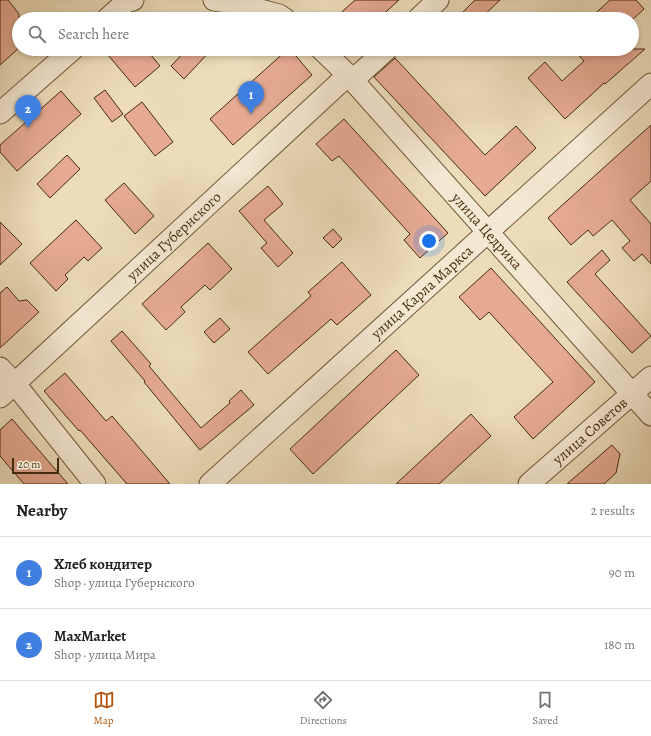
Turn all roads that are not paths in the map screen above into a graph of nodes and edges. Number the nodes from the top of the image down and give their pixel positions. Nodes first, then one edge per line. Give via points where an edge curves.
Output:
1 (214, 0) edge
2 (438, 0) edge
3 (130, 1) edge
4 (116, 12) edge
5 (268, 12) edge
6 (425, 12) edge
7 (65, 56) edge
8 (329, 56) edge
9 (378, 56) edge
10 (351, 78) junction
11 (651, 84) edge
12 (0, 114) edge
13 (488, 232) junction
14 (0, 368) edge
15 (651, 377) edge
16 (8, 391) edge
17 (632, 394) junction
18 (651, 414) edge
19 (95, 484) edge
20 (210, 484) edge
21 (530, 484) edge

1 - 5 street
2 - 6 street
3 - 4 street
7 - 12 street
8 - 10 street, улица Цедрика
9 - 10 street, улица Губернского
10 - 13 street, улица Цедрика
10 - 16 street, улица Губернского
11 - 13 street, улица Карла Маркса
13 - 17 street, улица Цедрика
13 - 20 street, улица Карла Маркса
14 - 16 street
15 - 17 street, улица Советов
16 - 19 street
17 - 18 street, улица Цедрика
17 - 21 street, улица Советов

